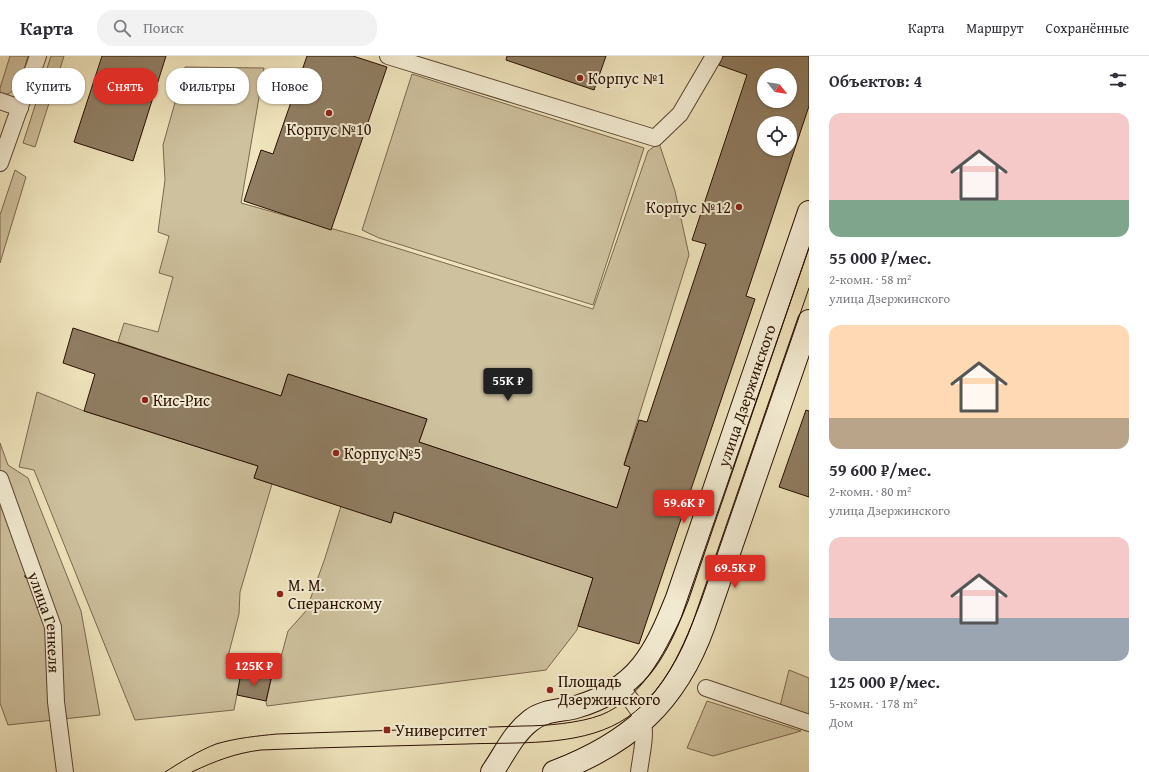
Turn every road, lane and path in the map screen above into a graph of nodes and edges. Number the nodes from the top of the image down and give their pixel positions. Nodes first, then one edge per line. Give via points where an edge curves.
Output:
1 (38, 56) edge
2 (388, 56) edge
3 (714, 56) edge
4 (0, 101) edge
5 (20, 108) junction
6 (0, 162) edge
7 (809, 212) edge
8 (808, 329) edge
9 (0, 479) edge
10 (620, 687) junction
11 (706, 688) dead end
12 (642, 721) junction
13 (809, 723) edge
14 (65, 772) edge
15 (492, 772) edge
16 (554, 772) edge
17 (639, 772) edge

1 - 5 lane
2 - 3 lane via 655,138 680,114
4 - 5 lane
5 - 6 lane
7 - 10 main road, улица Дзержинского via 677,598 650,657
8 - 12 main road via 698,642 677,683
9 - 14 lane, улица Генкеля via 53,627 56,702
10 - 12 lane via 637,709
10 - 15 main road, улица Дзержинского via 602,698 576,707 541,714 531,720 523,726
11 - 13 lane
12 - 16 main road via 598,753
12 - 17 lane

